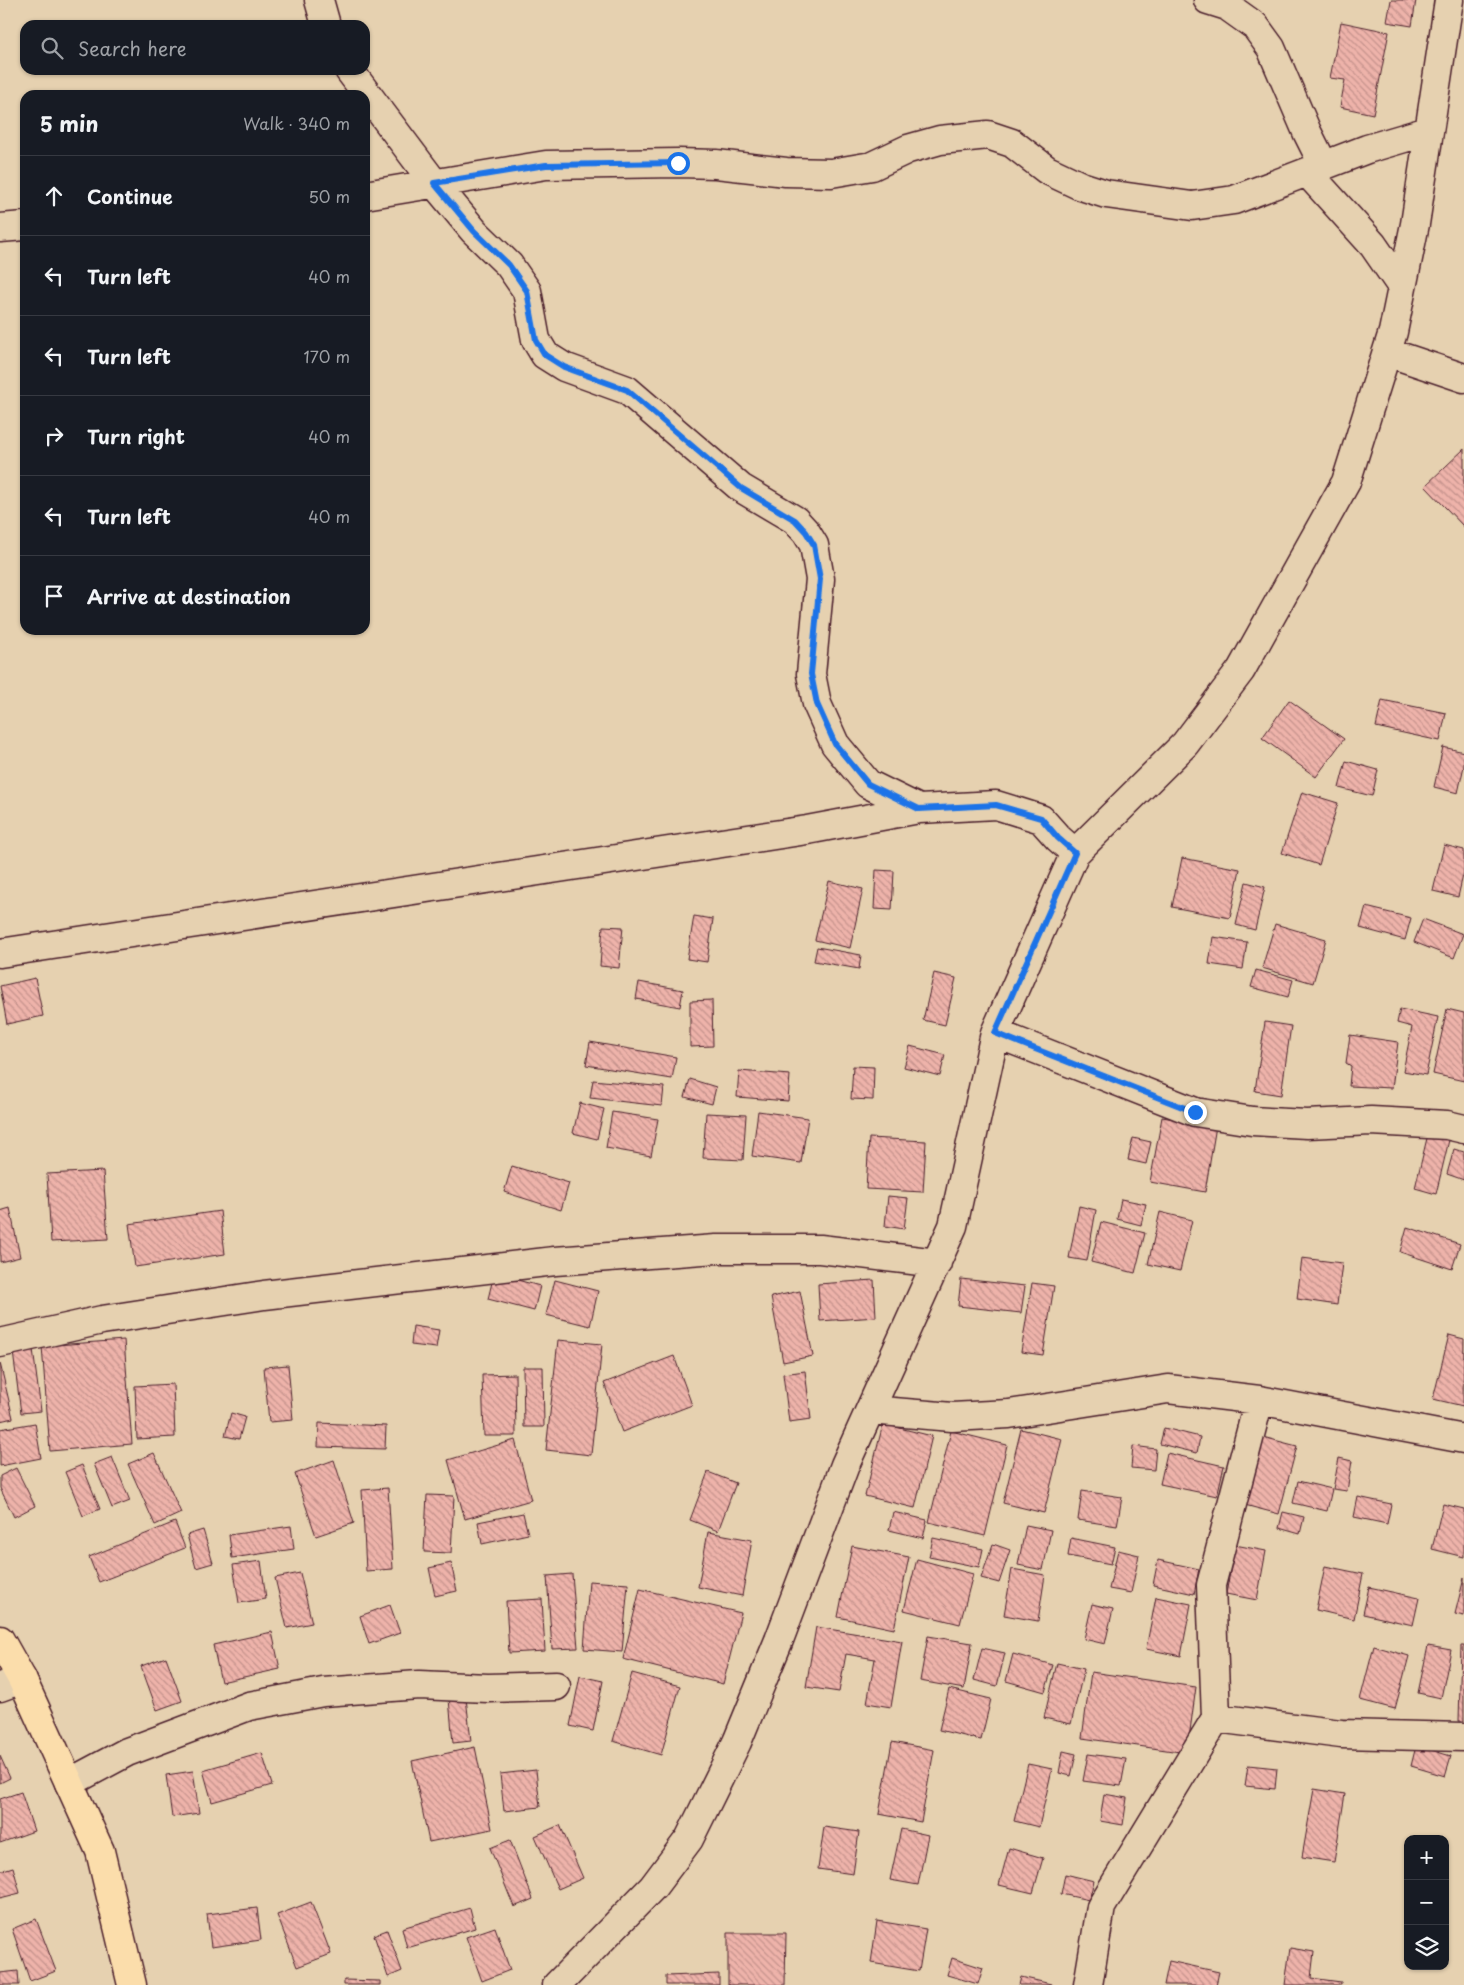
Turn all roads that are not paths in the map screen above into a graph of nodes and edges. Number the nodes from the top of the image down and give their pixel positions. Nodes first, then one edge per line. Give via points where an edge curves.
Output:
1 (319, 0) edge
2 (1208, 0) edge
3 (1449, 0) edge
4 (325, 20) edge
5 (353, 75) edge
6 (364, 90) edge
7 (370, 98) edge
8 (1428, 131) junction
9 (1316, 169) junction
10 (434, 183) junction
11 (370, 194) edge
12 (20, 226) edge
13 (0, 228) edge
14 (1402, 287) junction
15 (1387, 352) junction
16 (1464, 378) edge
17 (919, 809) junction
18 (1075, 853) junction
19 (0, 953) edge
20 (995, 1033) junction
21 (1464, 1129) edge
22 (937, 1263) junction
23 (0, 1343) edge
24 (1259, 1400) junction
25 (870, 1410) junction
26 (1464, 1439) edge
27 (0, 1640) edge
28 (11, 1683) edge
29 (556, 1686) dead end
30 (1216, 1718) junction
31 (1464, 1737) edge
32 (69, 1783) junction
33 (132, 1985) edge
34 (557, 1985) edge
35 (1088, 1985) edge

1 - 4 street
2 - 9 street via 1227,6 1255,26 1271,48 1306,132
3 - 8 street
5 - 6 street
7 - 10 street
8 - 9 street via 1367,149
8 - 14 street
9 - 10 street via 1216,204 1192,206 1150,202 1081,186 1047,170 1012,143 988,135 940,140 908,149 872,166 831,173 786,172 716,164 546,165
9 - 14 street
10 - 11 street
10 - 17 street via 474,231 509,265 527,291 536,340 545,355 564,367 627,390 741,488 795,520 806,532 814,545 820,579 811,674 817,704 835,744 868,784
12 - 13 street
14 - 15 street
15 - 16 street
15 - 18 street via 1346,482 1241,670 1185,744
17 - 18 street via 996,805 1041,818
17 - 19 street via 807,830
18 - 20 street
20 - 21 street via 1195,1112 1252,1121 1307,1124 1371,1121 1447,1125
20 - 22 street via 954,1226
22 - 23 street via 820,1249 726,1249 555,1261 264,1295 102,1320
22 - 25 street
24 - 25 street via 1168,1389 1009,1414 952,1418
24 - 26 street
24 - 30 street via 1211,1585
25 - 34 street via 737,1742 689,1839 653,1887
27 - 28 main road
28 - 32 main road
29 - 32 street via 419,1685 323,1692 248,1706 128,1752
30 - 31 street via 1341,1734
30 - 35 street via 1101,1907
32 - 33 main road via 100,1851

